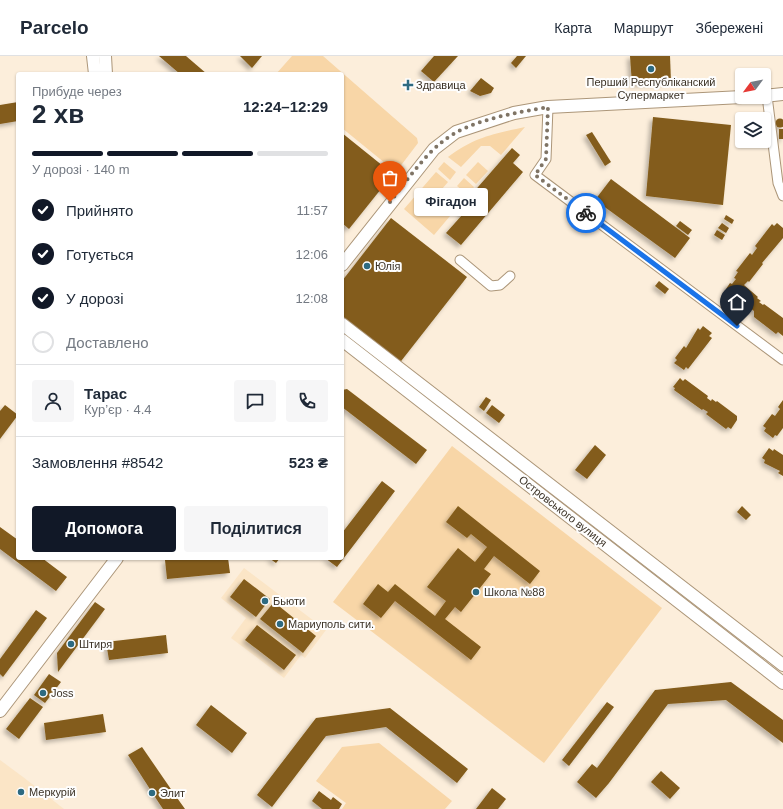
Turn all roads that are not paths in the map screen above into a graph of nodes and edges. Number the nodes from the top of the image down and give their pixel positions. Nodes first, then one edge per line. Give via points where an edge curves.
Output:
1 (93, 56) edge
2 (105, 56) edge
3 (94, 72) edge
4 (106, 72) edge
5 (783, 94) edge
6 (771, 95) edge
7 (735, 97) edge
8 (766, 104) edge
9 (548, 107) junction
10 (783, 196) edge
11 (460, 260) dead end
12 (344, 262) edge
13 (510, 276) dead end
14 (344, 326) edge
15 (344, 342) edge
16 (783, 360) edge
17 (115, 560) edge
18 (783, 665) edge
19 (783, 683) edge
20 (0, 711) edge

1 - 3 street
2 - 4 street
5 - 6 street
7 - 9 street
8 - 10 street via 778,183
9 - 12 street via 514,113 482,123 456,132 443,141 390,202
9 - 16 street via 546,159 535,175
11 - 13 street via 491,286 500,285
14 - 18 street, Островського вулиця
15 - 19 street, Островського вулиця
17 - 20 street

